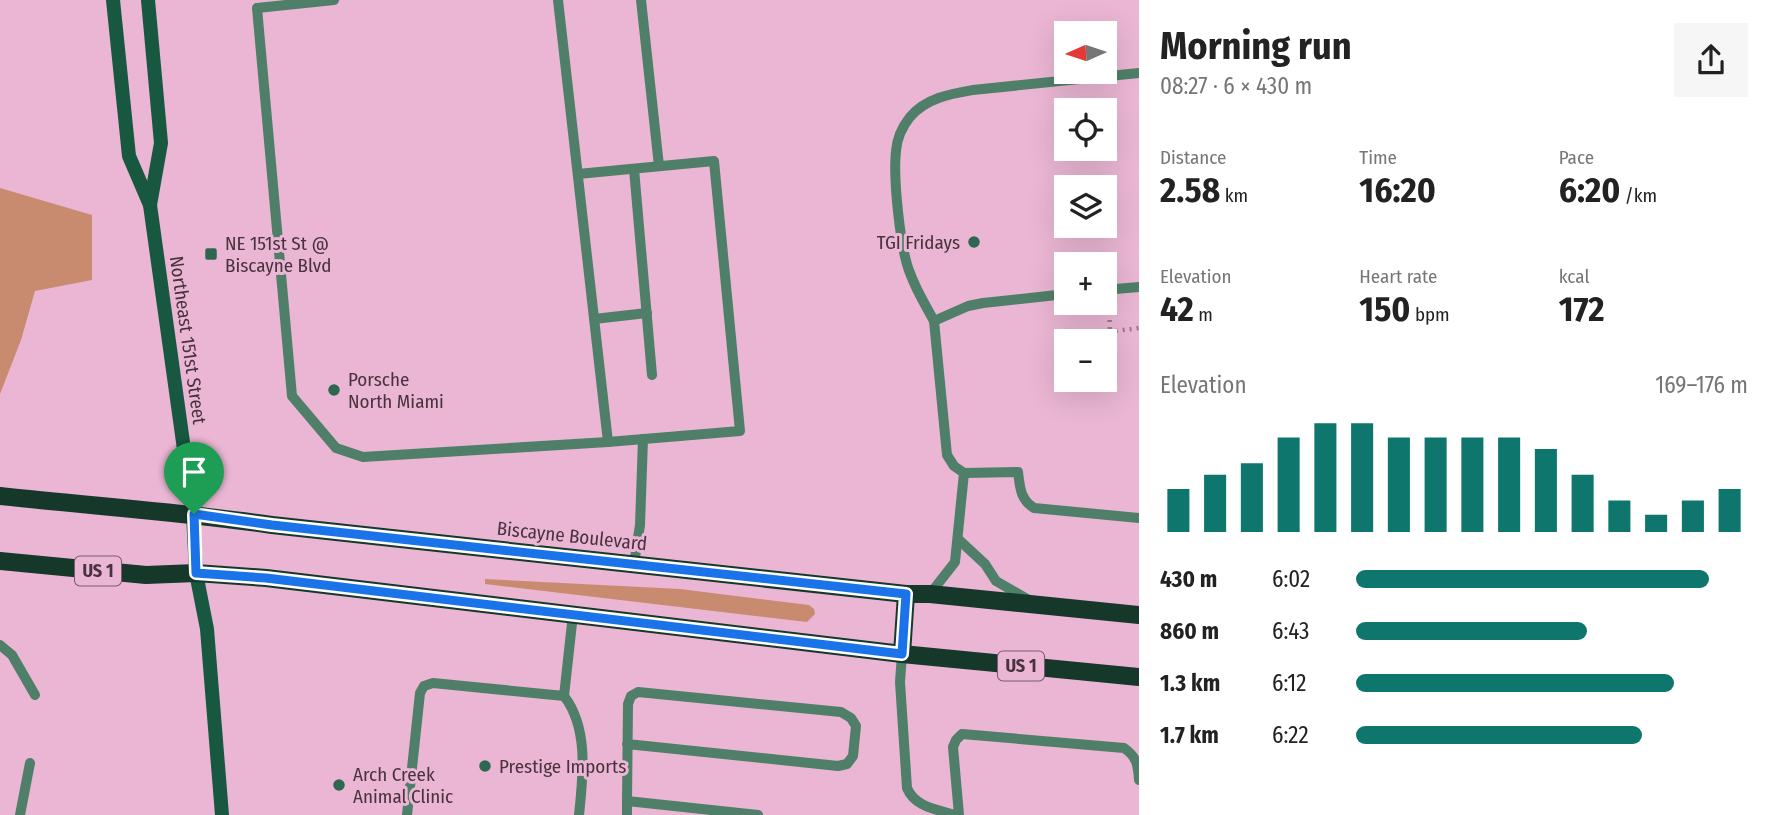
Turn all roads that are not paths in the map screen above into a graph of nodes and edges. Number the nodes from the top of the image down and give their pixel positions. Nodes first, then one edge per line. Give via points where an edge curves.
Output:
1 (113, 0) edge
2 (148, 0) edge
3 (334, 0) edge
4 (558, 0) edge
5 (641, 0) edge
6 (1139, 73) edge
7 (659, 166) junction
8 (634, 169) junction
9 (578, 174) junction
10 (150, 205) junction
11 (1139, 287) edge
12 (1117, 289) edge
13 (1054, 295) edge
14 (647, 313) junction
15 (594, 319) junction
16 (934, 321) junction
17 (652, 375) dead end
18 (643, 439) junction
19 (608, 442) junction
20 (964, 473) junction
21 (0, 496) edge
22 (194, 514) junction
23 (1139, 518) edge
24 (958, 539) junction
25 (0, 562) edge
26 (634, 564) junction
27 (196, 573) junction
28 (906, 594) junction
29 (930, 594) junction
30 (1038, 605) junction
31 (573, 614) junction
32 (1139, 615) edge
33 (0, 645) edge
34 (902, 654) junction
35 (1139, 677) edge
36 (35, 695) dead end
37 (564, 696) junction
38 (627, 744) junction
39 (30, 763) dead end
40 (1139, 780) edge
41 (627, 801) junction
42 (20, 815) edge
43 (222, 815) edge
44 (407, 815) edge
45 (579, 815) edge
46 (627, 815) edge
47 (758, 815) edge
48 (956, 815) edge

1 - 10 street, Northeast 151st Street via 128,156
2 - 10 street, Northeast 151st Street via 161,143
3 - 19 lane via 257,8 292,396 336,448 363,457
4 - 9 lane
5 - 7 lane
6 - 16 lane via 973,90 928,102 911,116 896,150 903,248 909,273
7 - 8 lane
7 - 18 lane via 714,161 740,431
8 - 9 lane
8 - 14 lane
9 - 15 lane
10 - 22 street, Northeast 151st Street
11 - 12 lane
13 - 16 lane via 983,303
14 - 15 lane
14 - 17 lane
15 - 19 lane
16 - 20 lane via 947,455
18 - 19 lane
18 - 26 lane
20 - 23 lane via 1018,472 1022,496 1034,508
20 - 24 lane
21 - 22 main road, Biscayne Boulevard
22 - 26 main road, Biscayne Boulevard
22 - 27 street, Northeast 151st Street
24 - 29 lane via 955,562
24 - 30 lane via 996,581
25 - 27 main road, US 1 via 146,575
26 - 28 main road, Biscayne Boulevard
27 - 31 main road, US 1
27 - 43 street, Northeast 151st Street via 207,629
28 - 29 main road, Biscayne Boulevard
28 - 34 main road
29 - 30 main road, Biscayne Boulevard
30 - 32 main road, Biscayne Boulevard
31 - 34 main road, US 1
31 - 37 lane
33 - 36 lane via 12,655
34 - 35 main road, US 1
34 - 48 lane via 907,788 919,804
37 - 44 lane via 433,683 424,686 419,694
37 - 45 lane via 577,717 580,738
38 - 38 lane via 628,704 638,692 841,712 856,726 853,756 838,766
38 - 41 lane
39 - 42 lane
40 - 48 lane via 1133,754 1124,748 962,734 953,747
41 - 46 lane
41 - 47 lane

